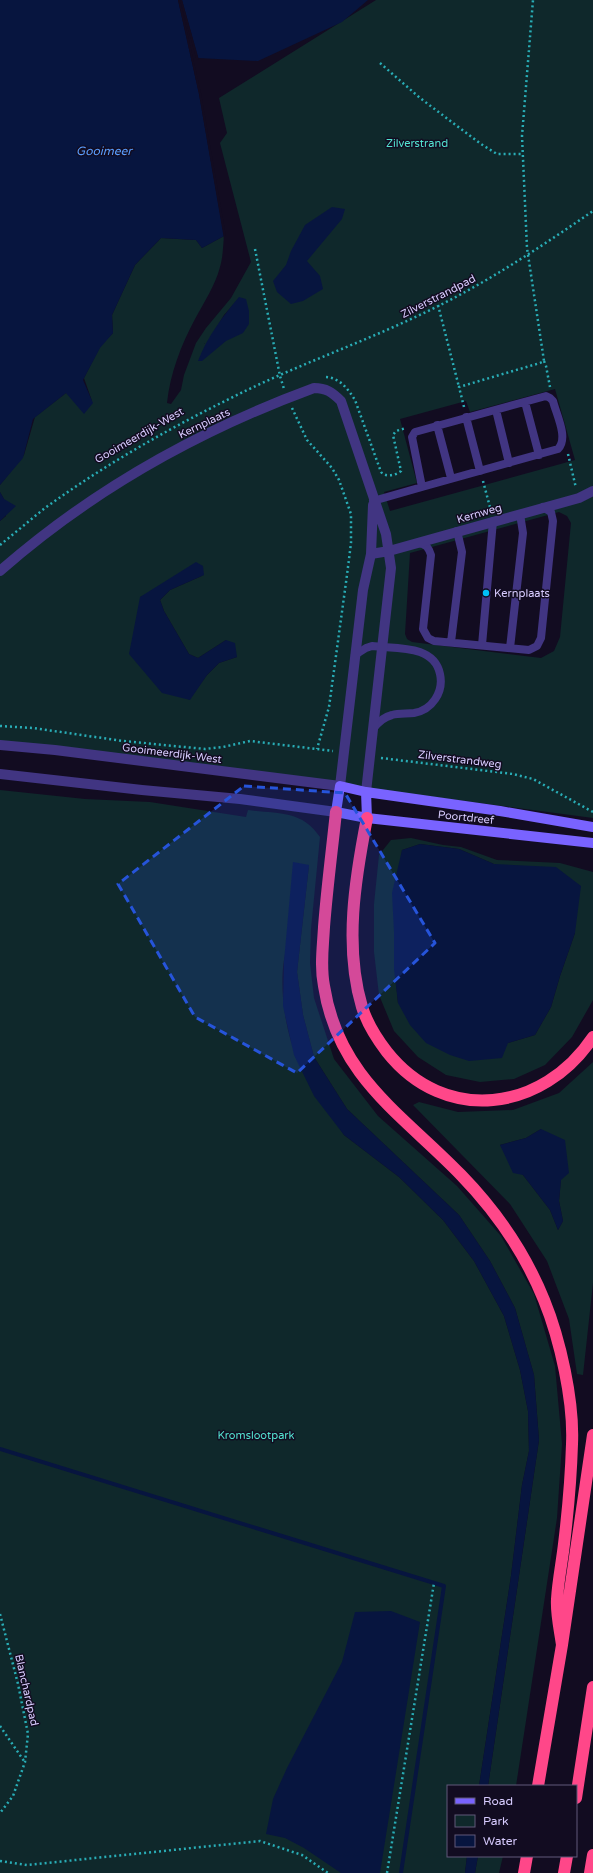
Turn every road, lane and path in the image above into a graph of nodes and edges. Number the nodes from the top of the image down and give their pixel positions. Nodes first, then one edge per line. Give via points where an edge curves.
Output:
1 (533, 0) edge
2 (380, 63) dead end
3 (523, 154) junction
4 (593, 211) edge
5 (255, 249) dead end
6 (528, 255) junction
7 (438, 305) junction
8 (544, 360) junction
9 (280, 376) junction
10 (324, 376) dead end
11 (550, 384) dead end
12 (290, 386) dead end
13 (459, 387) junction
14 (286, 393) junction
15 (525, 402) junction
16 (496, 410) junction
17 (466, 417) junction
18 (437, 425) junction
19 (416, 432) junction
20 (562, 444) junction
21 (539, 455) junction
22 (509, 463) junction
23 (480, 470) junction
24 (451, 478) junction
25 (422, 487) junction
26 (593, 491) edge
27 (579, 498) junction
28 (373, 501) junction
29 (543, 507) junction
30 (520, 514) junction
31 (493, 521) junction
32 (457, 531) junction
33 (419, 543) junction
34 (0, 546) edge
35 (389, 552) junction
36 (371, 554) junction
37 (0, 571) edge
38 (451, 642) junction
39 (482, 645) junction
40 (382, 648) junction
41 (510, 648) junction
42 (355, 655) junction
43 (0, 726) edge
44 (373, 730) junction
45 (0, 746) edge
46 (317, 749) junction
47 (343, 753) junction
48 (369, 757) junction
49 (0, 774) edge
50 (340, 786) junction
51 (366, 792) junction
52 (336, 812) junction
53 (593, 812) edge
54 (367, 818) junction
55 (593, 827) edge
56 (593, 843) edge
57 (593, 1037) edge
58 (593, 1435) edge
59 (434, 1583) dead end
60 (0, 1614) edge
61 (562, 1644) junction
62 (593, 1687) edge
63 (0, 1726) edge
64 (25, 1762) junction
65 (538, 1785) edge
66 (577, 1791) edge
67 (0, 1813) edge
68 (593, 1855) edge
69 (527, 1857) edge
70 (567, 1857) edge
71 (0, 1861) edge
72 (328, 1873) edge
73 (387, 1873) edge
74 (524, 1873) edge
75 (564, 1873) edge
76 (590, 1873) edge

1 - 3 path via 522,136
2 - 3 path via 420,98 481,144 497,154
3 - 6 path
4 - 6 path, Zilverstrandpad
5 - 9 path
6 - 7 path, Zilverstrandpad
6 - 8 path
7 - 9 path, Zilverstrandpad
7 - 13 path
8 - 11 path
8 - 13 path
9 - 14 path
9 - 34 path, Gooimeerdijk-West via 200,414 116,461 45,509
10 - 19 path via 340,381 349,390 384,475 399,473 402,469 393,436 395,431 407,428
12 - 14 path
13 - 17 path
14 - 28 street, Kernplaats via 318,388 334,394 340,401
14 - 37 street, Kernplaats via 167,454 120,482 73,514
14 - 46 path via 307,440 332,468 339,480 351,514 351,543 329,707
15 - 16 lane
15 - 20 lane via 546,396 552,399
15 - 21 lane
16 - 17 lane
16 - 22 lane
17 - 18 lane
17 - 23 lane
18 - 19 lane
18 - 24 lane
19 - 25 lane via 412,437
20 - 21 lane via 555,451
20 - 27 path via 566,448
21 - 22 lane
22 - 23 lane
23 - 24 lane
23 - 31 path
24 - 25 lane
25 - 28 lane
26 - 27 street, Kernweg
27 - 29 street, Kernweg
28 - 35 street, Kernplaats via 386,534
28 - 36 street, Kernplaats
29 - 30 street, Kernweg
29 - 41 lane via 551,512 553,521 542,638 537,646 529,650
30 - 31 street, Kernweg
30 - 41 lane via 523,533
31 - 32 street, Kernweg
31 - 39 lane
32 - 33 street, Kernweg
32 - 38 lane via 462,552
33 - 35 street, Kernweg
33 - 38 lane via 428,548 431,555 424,632 431,640
35 - 36 street, Kernweg
35 - 40 street, Kernplaats via 391,568
36 - 42 street, Kernplaats
38 - 39 lane
39 - 41 lane
40 - 42 lane via 372,646
40 - 44 street, Kernplaats
40 - 44 lane via 418,651 425,655 437,665 441,682 437,697 430,706 414,713 392,715
42 - 47 street, Kernplaats
43 - 46 path via 205,748 250,741
44 - 48 street, Kernplaats
45 - 50 street, Gooimeerdijk-West via 55,750
46 - 47 path
47 - 50 street, Kernplaats
48 - 51 street, Kernplaats
48 - 53 path, Zilverstrandweg via 513,774 533,779
49 - 52 street via 240,799
50 - 51 main road, Poortdreef
50 - 52 main road, Kernplaats
51 - 54 main road, Kernplaats
51 - 55 main road, Poortdreef
52 - 54 main road, Poortdreef
52 - 61 highway via 328,879 322,970 333,1026 345,1051 369,1086 460,1174 491,1208 530,1270 560,1345 569,1399 572,1441 565,1542 556,1601
54 - 56 main road, Poortdreef
54 - 57 highway via 353,923 357,988 371,1028 382,1045 407,1073 443,1094 482,1101 503,1099 536,1089 556,1077 571,1064
58 - 61 highway
59 - 73 path
60 - 64 path, Blanchardpad via 28,1734
61 - 65 highway
62 - 66 highway
63 - 64 path
64 - 67 path, Blanchardpad via 13,1796
68 - 76 highway
69 - 74 highway
70 - 75 highway
71 - 72 path via 27,1864 260,1841 302,1855

